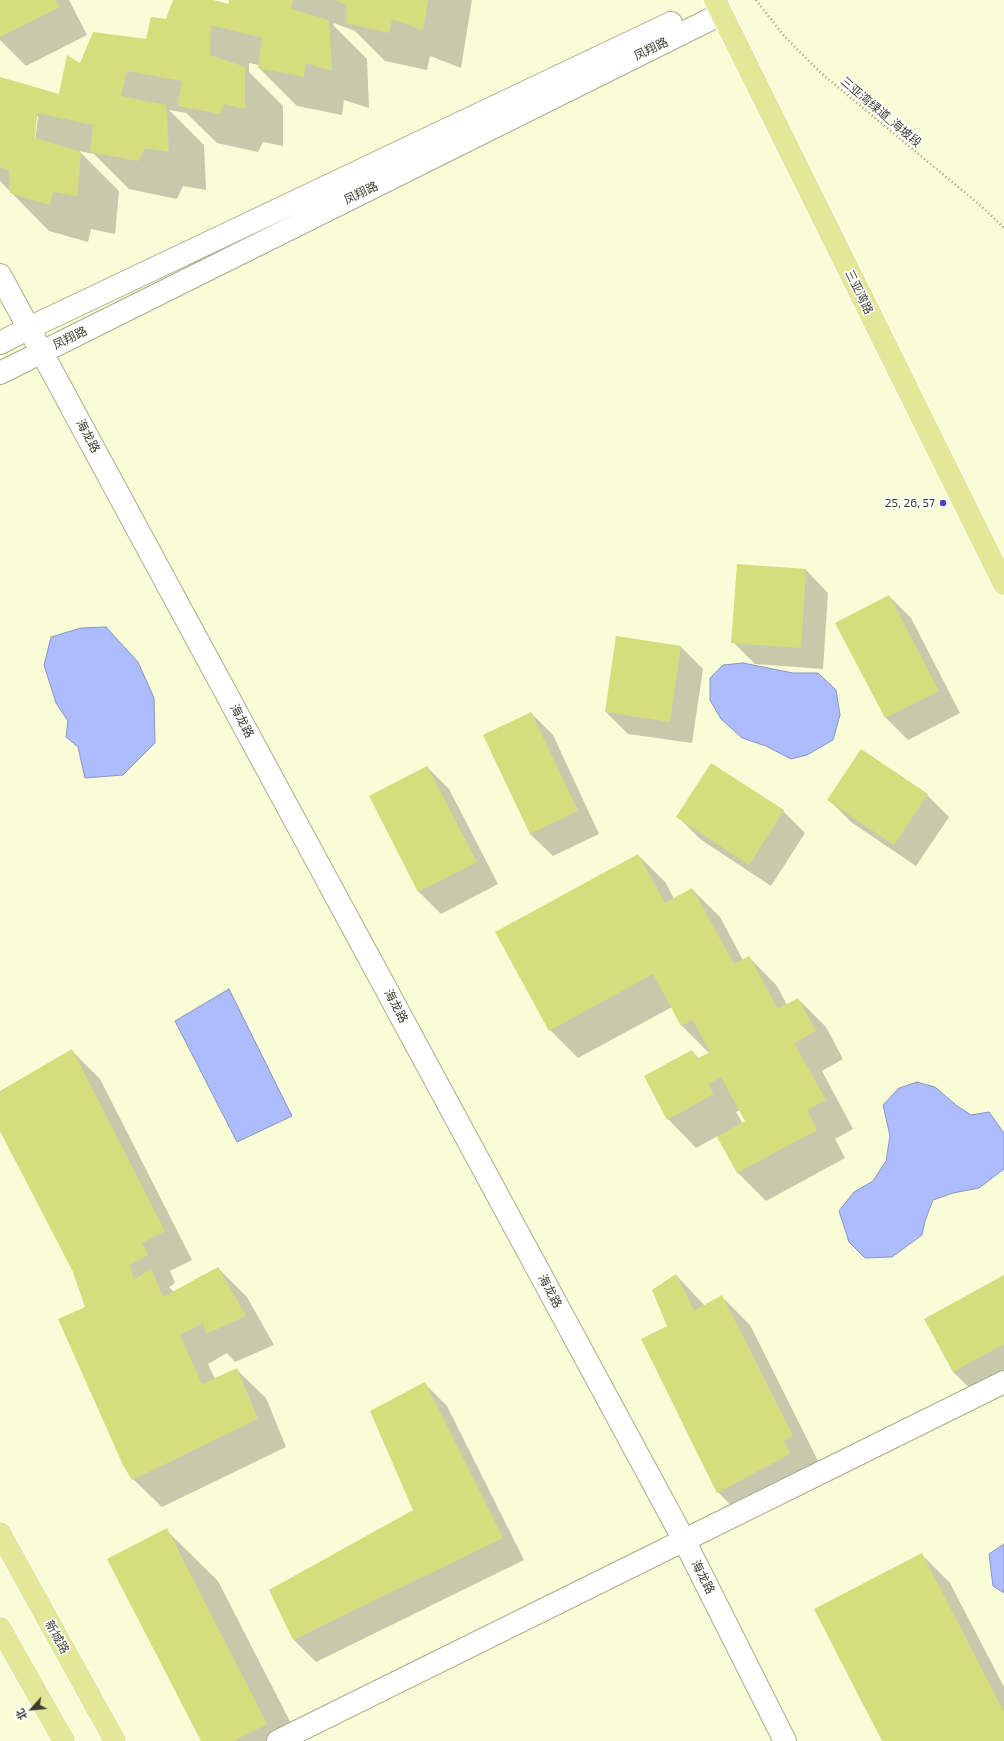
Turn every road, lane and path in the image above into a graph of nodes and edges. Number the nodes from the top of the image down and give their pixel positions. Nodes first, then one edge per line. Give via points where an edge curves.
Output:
1 (756, 0) edge
2 (717, 5) edge
3 (1004, 228) edge
4 (0, 275) edge
5 (29, 328) junction
6 (0, 344) edge
7 (42, 352) junction
8 (0, 373) edge
9 (1004, 584) edge
10 (1004, 1382) edge
11 (0, 1533) edge
12 (684, 1540) junction
13 (0, 1628) edge
14 (64, 1741) edge
15 (115, 1741) edge
16 (278, 1741) edge
17 (785, 1741) edge

1 - 3 path, 三亚湾绿道_海坡段 via 784,37 821,73
2 - 5 street, 凤翔路
2 - 7 street, 凤翔路
2 - 9 main road, 三亚湾路
4 - 5 street, 海龙路
5 - 6 street, 凤翔路
5 - 7 street, 海龙路
7 - 8 street, 凤翔路
7 - 12 street, 海龙路
10 - 12 street
11 - 15 main road, 新城路
12 - 16 street
12 - 17 street, 海龙路
13 - 14 main road

